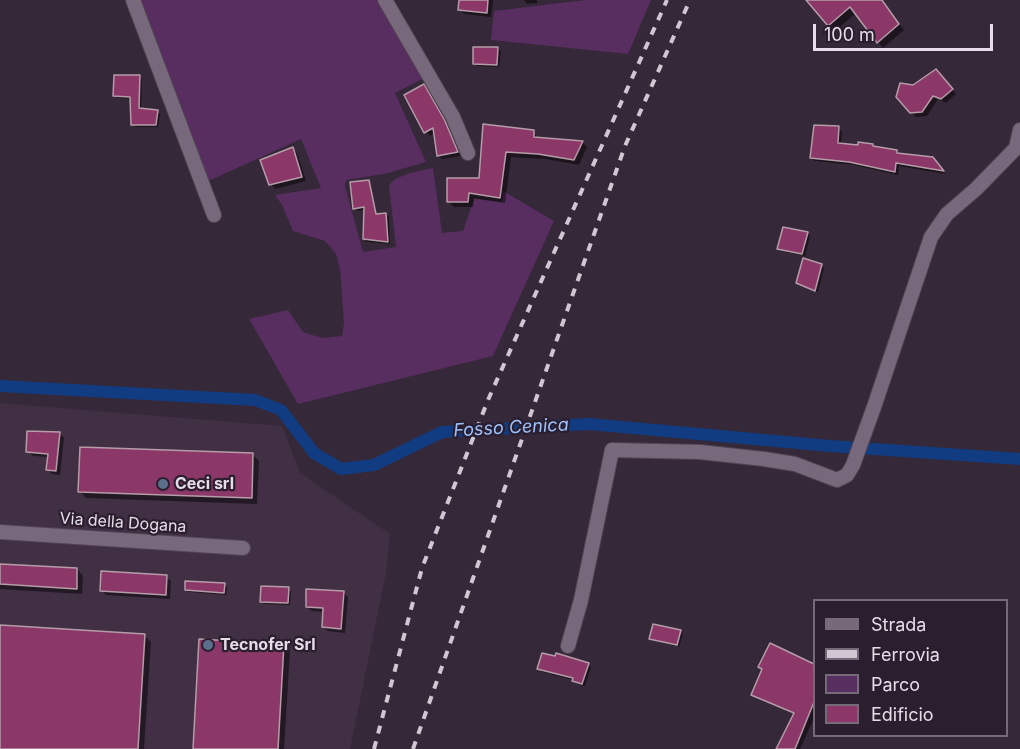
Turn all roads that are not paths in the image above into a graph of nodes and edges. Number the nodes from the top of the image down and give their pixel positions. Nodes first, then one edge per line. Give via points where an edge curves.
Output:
1 (133, 0) edge
2 (385, 0) edge
3 (1020, 130) edge
4 (468, 153) dead end
5 (214, 215) dead end
6 (0, 532) edge
7 (243, 548) dead end
8 (568, 646) dead end

1 - 5 street
2 - 4 street via 453,117
3 - 8 street via 1016,148 947,214 931,237 854,465 847,475 837,480 813,469 771,460 700,452 612,450
6 - 7 street, Via della Dogana

